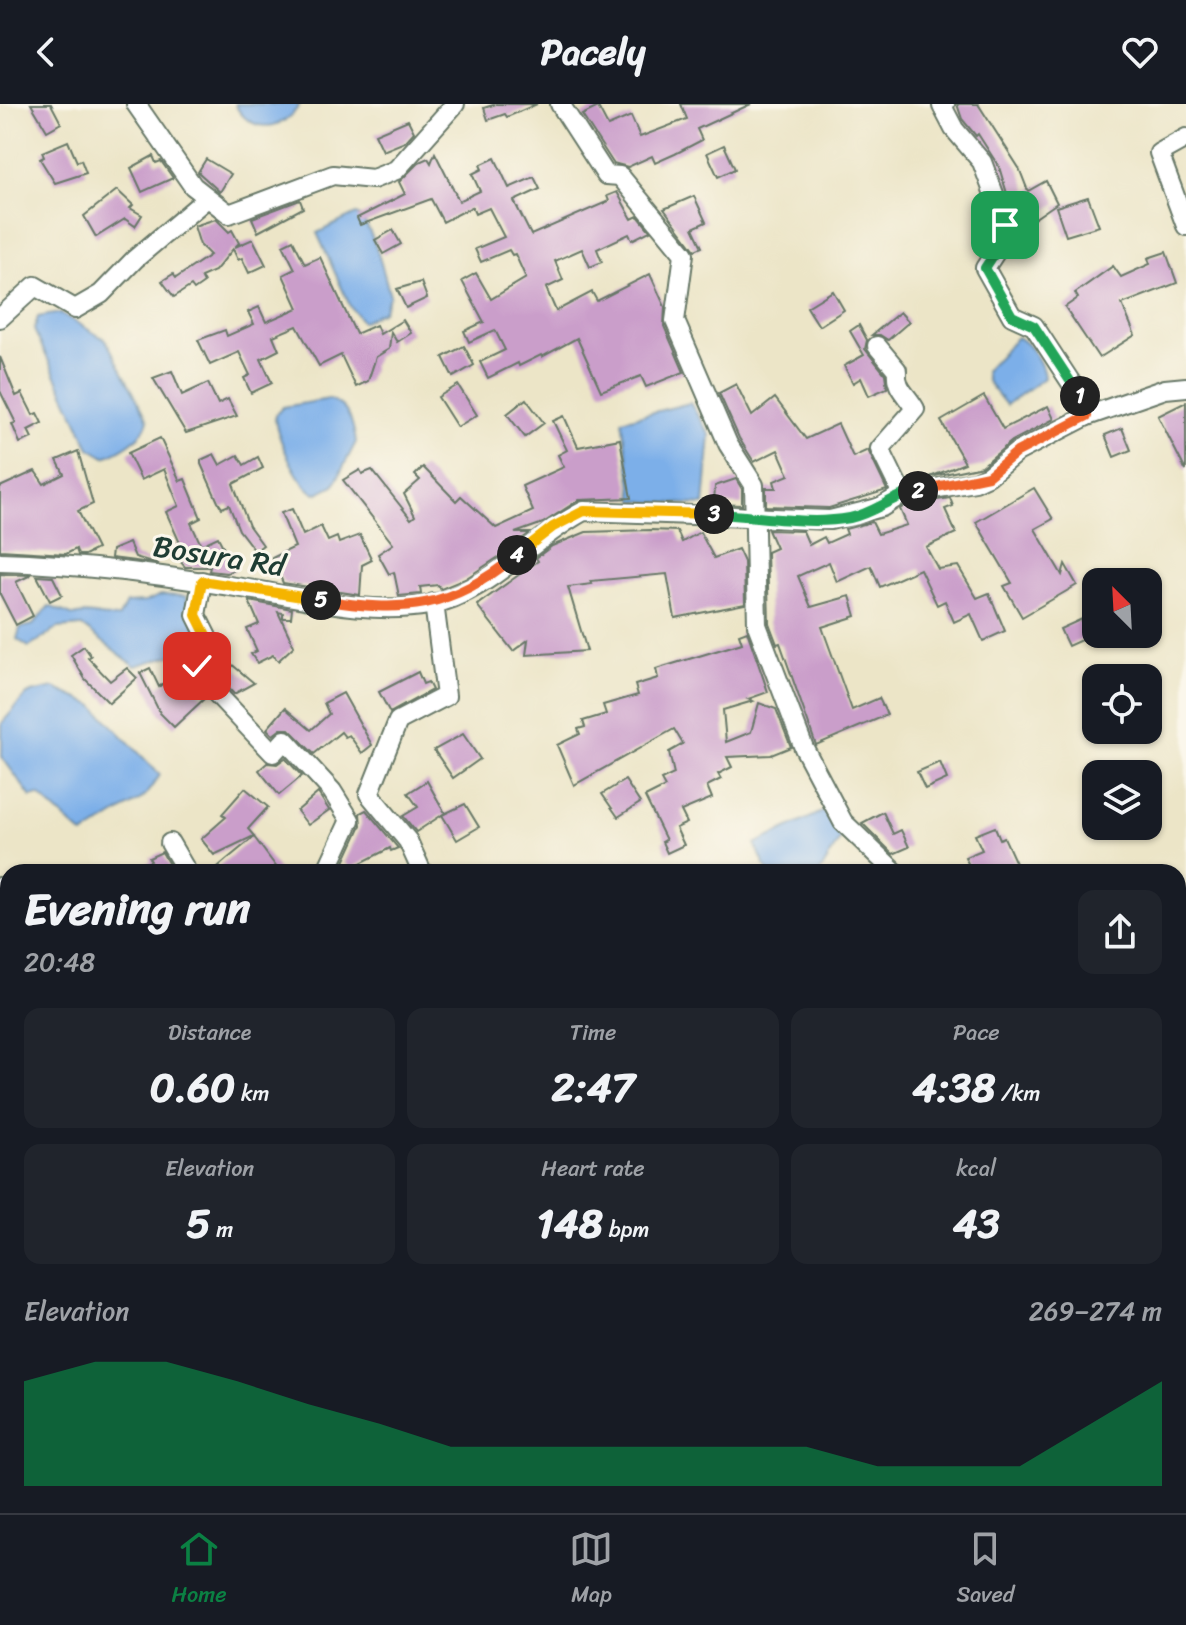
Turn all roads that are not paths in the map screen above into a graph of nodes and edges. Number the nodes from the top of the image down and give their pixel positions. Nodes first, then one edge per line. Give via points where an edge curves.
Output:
1 (136, 104) edge
2 (455, 104) edge
3 (560, 104) edge
4 (945, 104) edge
5 (1186, 138) edge
6 (206, 199) junction
7 (1186, 226) edge
8 (0, 318) edge
9 (877, 346) dead end
10 (1186, 387) edge
11 (1087, 416) junction
12 (902, 494) junction
13 (757, 515) junction
14 (0, 562) edge
15 (202, 581) junction
16 (434, 603) junction
17 (170, 843) dead end
18 (182, 864) edge
19 (330, 864) edge
20 (418, 864) edge
21 (887, 864) edge

1 - 6 street
2 - 6 street via 396,170 384,176 333,175 229,214
3 - 13 street via 606,175 620,176 684,254 675,321 728,444 754,485
4 - 11 street via 954,129 982,162 1004,221 998,248 985,268 1012,316 1034,326 1083,401
5 - 7 street via 1159,153
6 - 8 street via 101,294 75,309 35,286
9 - 12 street via 897,370 902,395 915,409 880,449
10 - 11 street, Bosura Rd
11 - 12 street, Bosura Rd via 1017,452 988,476
12 - 13 street, Bosura Rd via 852,518
13 - 16 street, Bosura Rd via 584,511 553,527 474,587
13 - 21 street via 757,625 794,721 843,822
14 - 15 street, Bosura Rd via 108,567
15 - 16 street, Bosura Rd via 362,606
15 - 19 street via 196,615 207,637 197,666 200,676 273,753 285,740 311,764 350,820
16 - 20 street via 446,696 398,721 369,794 408,841
17 - 18 street

